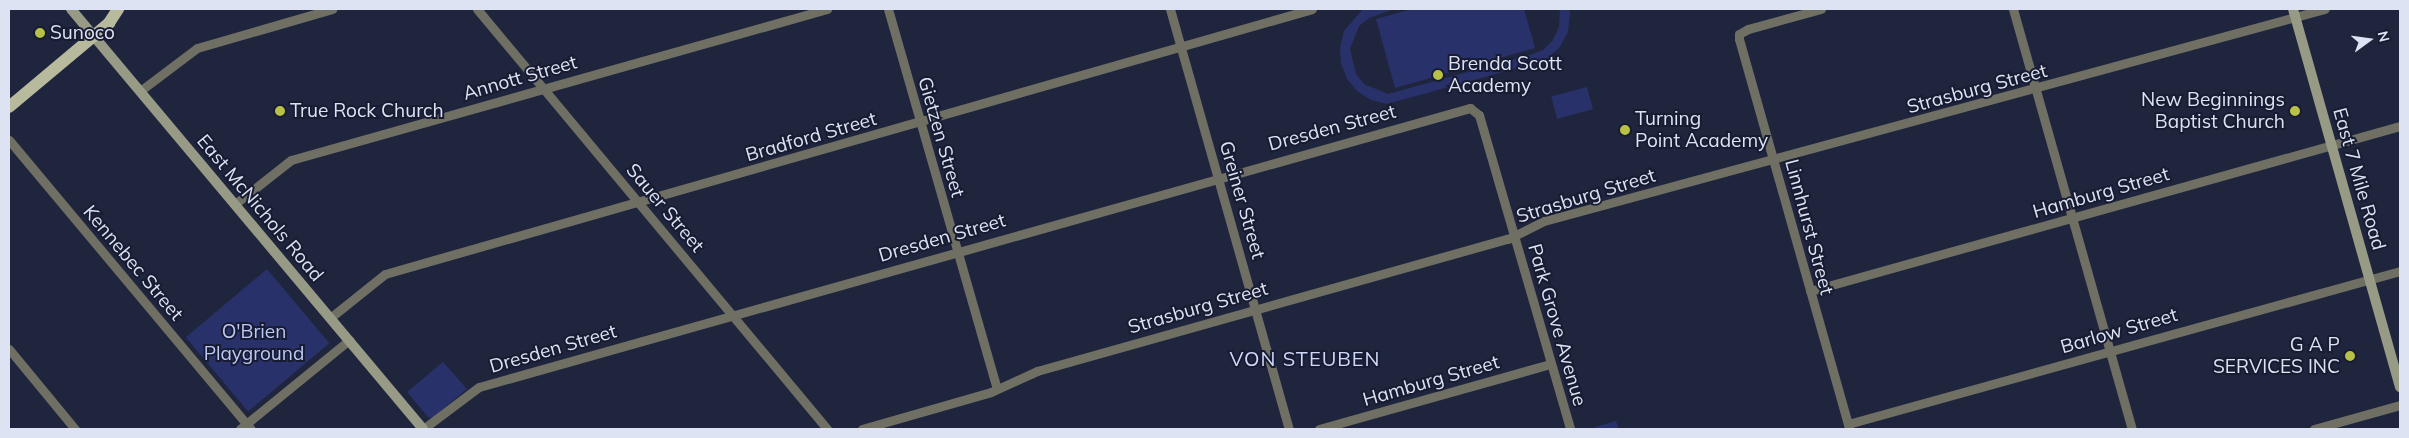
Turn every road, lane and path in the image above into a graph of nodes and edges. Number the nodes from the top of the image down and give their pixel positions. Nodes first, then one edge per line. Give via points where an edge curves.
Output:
1 (71, 9) edge
2 (118, 9) edge
3 (332, 9) edge
4 (477, 9) edge
5 (827, 9) edge
6 (888, 9) edge
7 (1170, 9) edge
8 (1312, 9) edge
9 (1821, 9) edge
10 (2012, 9) edge
11 (2325, 9) edge
12 (2295, 13) edge
13 (94, 36) junction
14 (1181, 46) junction
15 (544, 88) junction
16 (2036, 90) junction
17 (140, 92) junction
18 (9, 107) edge
19 (1479, 115) joint
20 (920, 123) junction
21 (2400, 126) edge
22 (9, 140) edge
23 (2331, 145) junction
24 (1775, 160) junction
25 (1218, 177) junction
26 (640, 203) junction
27 (235, 204) junction
28 (2072, 218) junction
29 (1514, 234) junction
30 (956, 251) junction
31 (2400, 271) edge
32 (2370, 280) junction
33 (1810, 291) junction
34 (1256, 308) junction
35 (734, 315) junction
36 (330, 318) junction
37 (348, 340) junction
38 (9, 349) edge
39 (2109, 351) junction
40 (1551, 364) junction
41 (2400, 386) edge
42 (997, 390) junction
43 (2400, 405) edge
44 (1849, 427) edge
45 (246, 428) edge
46 (75, 429) edge
47 (423, 429) edge
48 (827, 429) edge
49 (862, 429) edge
50 (1289, 429) edge
51 (1319, 429) edge
52 (1570, 429) edge
53 (2132, 429) edge
54 (2314, 429) edge

1 - 13 street, East McNichols Road
2 - 13 main road via 109,23
3 - 17 street via 197,48
4 - 15 street, Sauer Street
5 - 15 street, Annott Street
6 - 20 street, Gietzen Street
7 - 14 street, Greiner Street
8 - 14 street, Bradford Street
9 - 24 street, Linnhurst Street via 1740,34 1740,48
10 - 16 street
11 - 12 street, Strasburg Street
12 - 16 street, Strasburg Street
12 - 23 street, East 7 Mile Road
13 - 17 street, East McNichols Road
13 - 18 main road
14 - 20 street, Bradford Street
14 - 25 street, Greiner Street
15 - 26 street, Sauer Street
15 - 27 street, Annott Street via 291,160
16 - 24 street, Strasburg Street
16 - 28 street
17 - 27 street, East McNichols Road
19 - 25 street, Dresden Street via 1474,109 1465,108
19 - 29 street, Park Grove Avenue
20 - 26 street, Bradford Street
20 - 30 street, Gietzen Street
21 - 23 street, Hamburg Street
22 - 45 street, Kennebec Street
23 - 28 street, Hamburg Street
23 - 32 street, East 7 Mile Road
24 - 29 street, Strasburg Street via 1544,221
24 - 33 street, Linnhurst Street
25 - 30 street, Dresden Street
25 - 34 street, Greiner Street
26 - 35 street, Sauer Street
26 - 36 street, Bradford Street via 385,274
27 - 36 street, East McNichols Road
28 - 33 street, Hamburg Street
28 - 39 street
29 - 34 street, Strasburg Street via 1508,239
29 - 40 street, Park Grove Avenue
30 - 35 street, Dresden Street
30 - 42 street, Gietzen Street
31 - 32 street, Barlow Street
32 - 39 street, Barlow Street
32 - 41 street, East 7 Mile Road
33 - 44 street, Linnhurst Street
34 - 42 street, Strasburg Street via 1037,371
34 - 50 street, Greiner Street
35 - 47 street, Dresden Street via 479,387
35 - 48 street, Sauer Street
36 - 37 street, East McNichols Road
37 - 45 street
37 - 47 street, East McNichols Road
38 - 46 street
39 - 44 street, Barlow Street
39 - 53 street
40 - 51 street, Hamburg Street
40 - 52 street, Park Grove Avenue
42 - 49 street, Strasburg Street
43 - 54 street

